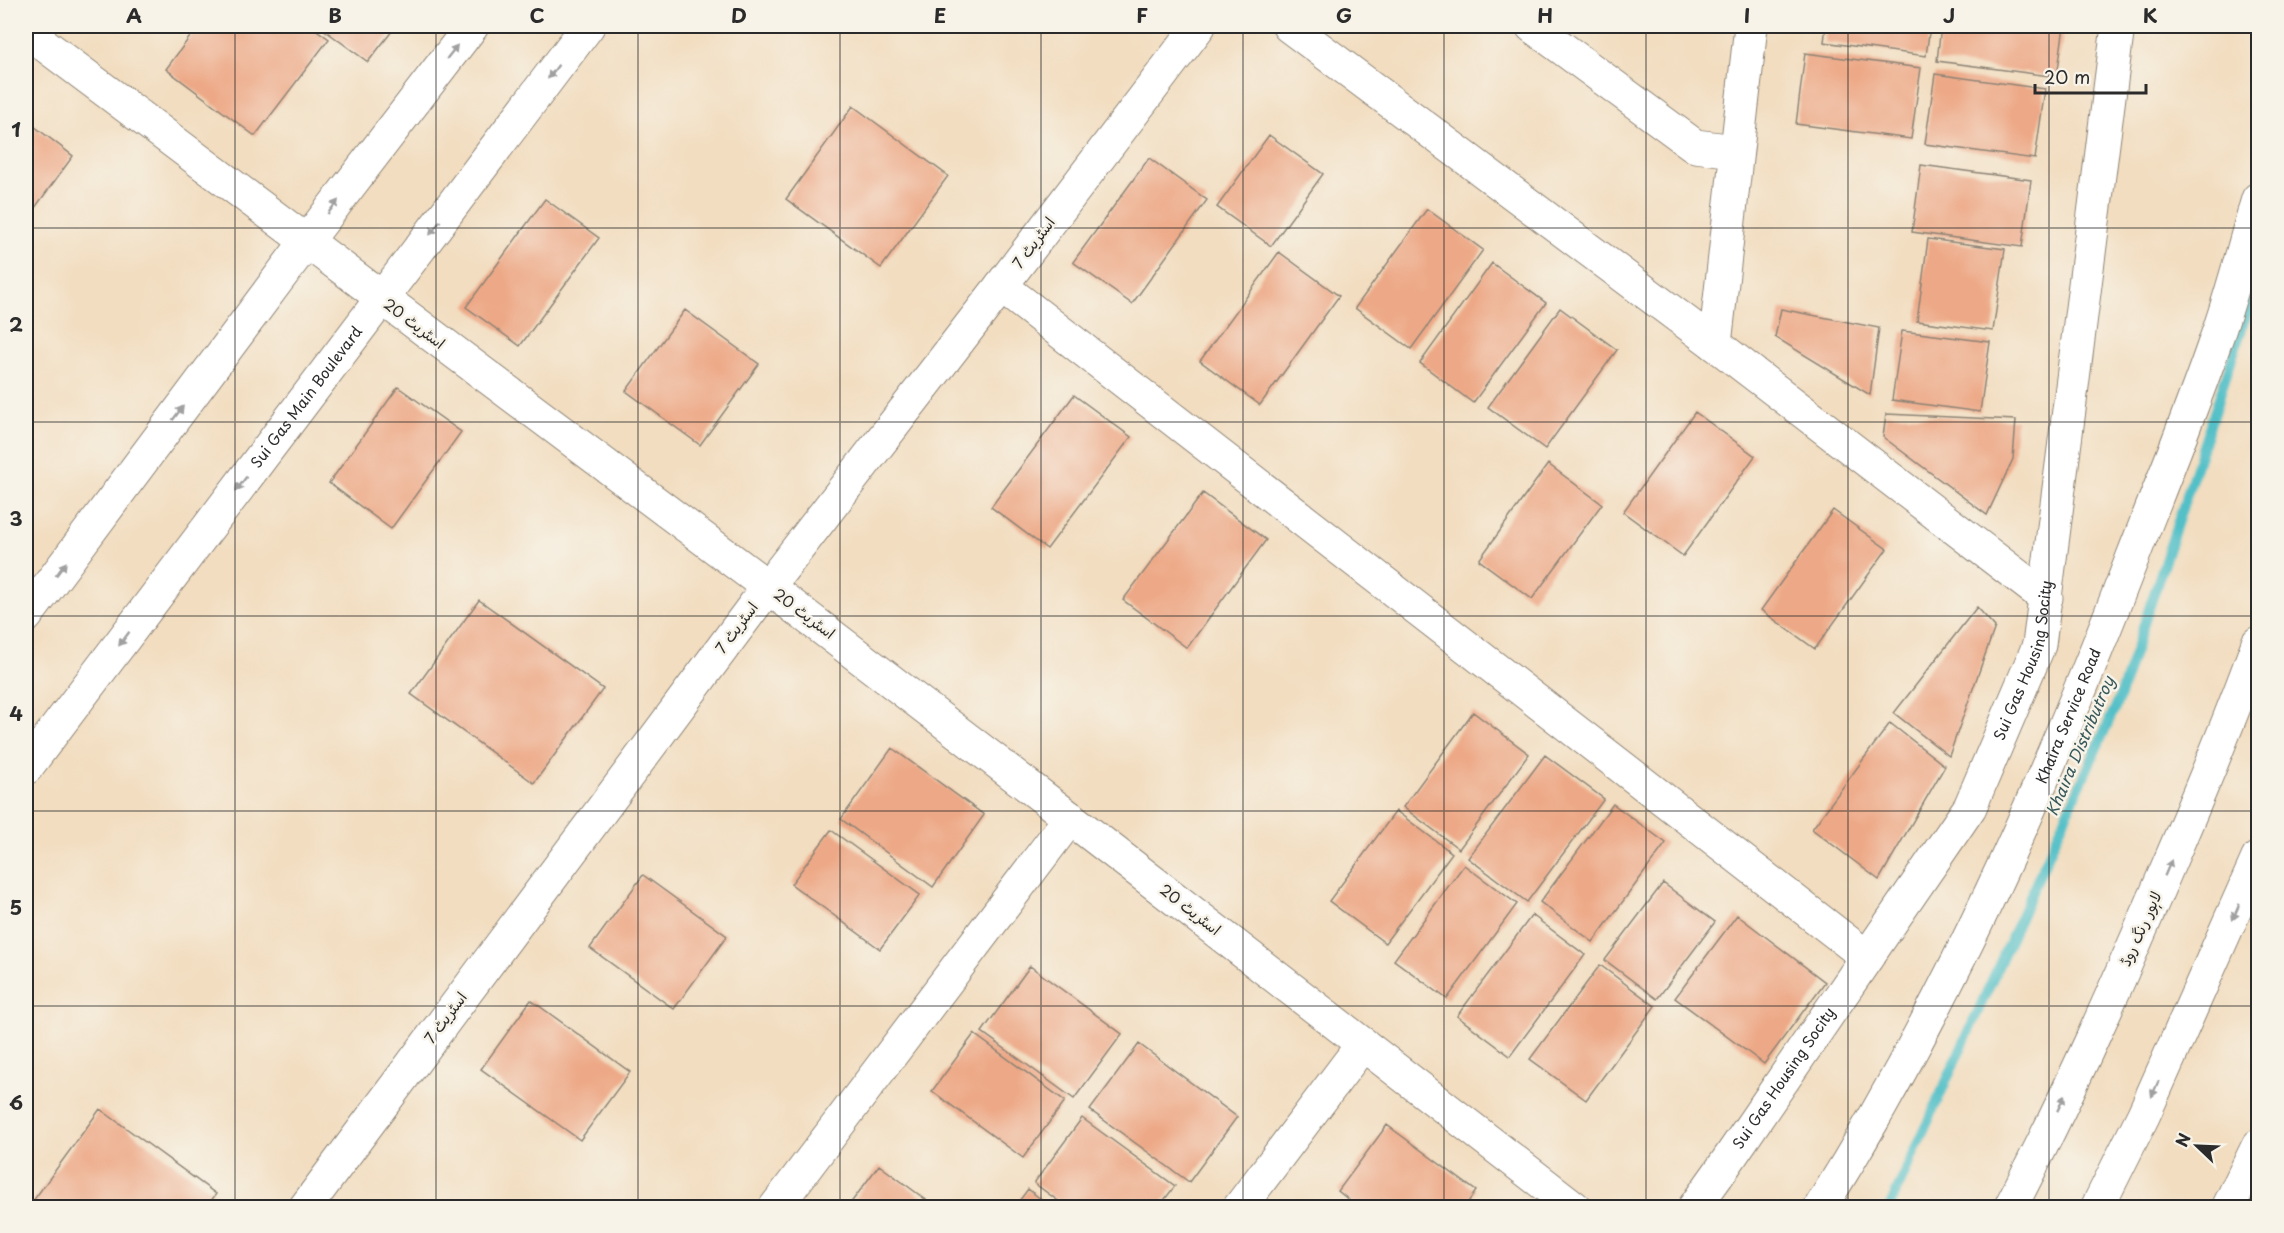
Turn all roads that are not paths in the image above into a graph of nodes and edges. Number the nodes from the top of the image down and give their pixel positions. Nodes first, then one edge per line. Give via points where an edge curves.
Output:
1 (472, 26) edge
2 (588, 26) edge
3 (1199, 26) edge
4 (1288, 26) edge
5 (1532, 26) edge
6 (1751, 26) edge
7 (2118, 26) edge
8 (26, 31) edge
9 (1736, 151) junction
10 (2259, 199) edge
11 (306, 242) junction
12 (1000, 286) junction
13 (381, 299) junction
14 (1715, 344) junction
15 (768, 587) junction
16 (2046, 598) junction
17 (26, 616) edge
18 (2259, 643) edge
19 (26, 768) edge
20 (1070, 818) junction
21 (2259, 858) edge
22 (1867, 957) junction
23 (1363, 1044) junction
24 (2259, 1146) edge
25 (305, 1208) edge
26 (775, 1208) edge
27 (1239, 1208) edge
28 (1575, 1208) edge
29 (1694, 1208) edge
30 (1820, 1208) edge
31 (2010, 1208) edge
32 (2097, 1208) edge
33 (2228, 1208) edge

11 -> 1 main road
2 -> 13 main road, Sui Gas Main Boulevard
3 - 12 main road, اسٹریٹ 7
4 - 14 main road
5 - 9 main road via 1695,146
6 - 9 main road
7 - 16 main road, Sui Gas Housing Socity
8 - 11 main road, اسٹریٹ 20
9 - 14 main road
10 - 30 main road, Khaira Service Road via 2216,342 2085,683 1976,926 1902,1067
11 - 13 main road, اسٹریٹ 20
17 -> 11 main road
12 - 15 main road, اسٹریٹ 7
12 - 22 main road
13 - 15 main road, اسٹریٹ 20
13 -> 19 main road, Sui Gas Main Boulevard
14 - 16 main road
15 - 20 main road, اسٹریٹ 20
15 - 25 main road, اسٹریٹ 7
16 - 22 main road, Sui Gas Housing Socity via 2039,645 1970,807
31 -> 18 main road, لاہور رنگ روڈ via 2137,940 2234,713
20 - 23 main road, اسٹریٹ 20
20 - 26 main road
21 -> 32 main road via 2149,1103
22 - 29 main road, Sui Gas Housing Socity
23 - 27 main road
23 - 28 main road, اسٹریٹ 20
24 - 33 main road

